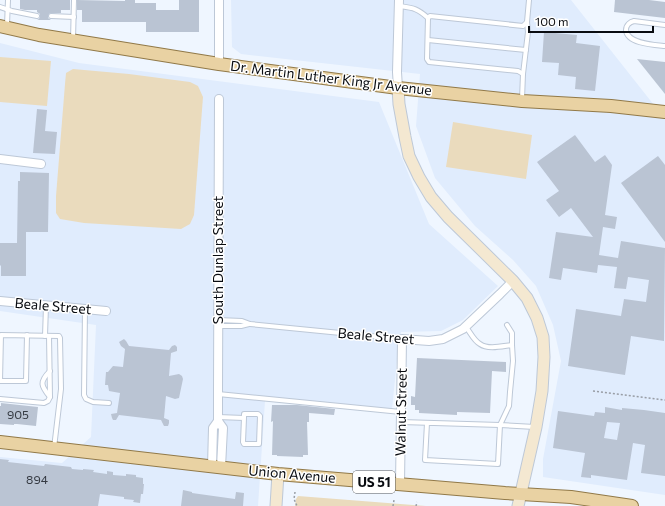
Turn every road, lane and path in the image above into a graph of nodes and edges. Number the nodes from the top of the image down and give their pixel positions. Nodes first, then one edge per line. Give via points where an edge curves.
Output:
1 (8, 0) edge
2 (74, 0) edge
3 (219, 0) edge
4 (529, 0) edge
5 (399, 3) edge
6 (0, 7) edge
7 (8, 10) junction
8 (37, 16) dead end
9 (51, 16) dead end
10 (74, 17) junction
11 (428, 18) junction
12 (527, 22) junction
13 (665, 25) edge
14 (4, 27) edge
15 (74, 40) junction
16 (428, 40) junction
17 (665, 46) edge
18 (526, 50) junction
19 (219, 64) junction
20 (523, 74) junction
21 (398, 88) junction
22 (219, 99) dead end
23 (522, 101) junction
24 (665, 112) edge
25 (0, 159) edge
26 (41, 164) dead end
27 (513, 281) junction
28 (0, 301) edge
29 (46, 305) junction
30 (86, 309) junction
31 (106, 310) dead end
32 (218, 323) junction
33 (508, 326) dead end
34 (466, 327) junction
35 (27, 336) junction
36 (47, 336) junction
37 (402, 339) junction
38 (512, 345) junction
39 (50, 371) junction
40 (0, 381) edge
41 (593, 391) dead end
42 (218, 394) junction
43 (50, 397) junction
44 (0, 399) edge
45 (665, 400) edge
46 (109, 403) dead end
47 (401, 412) junction
48 (244, 418) junction
49 (218, 419) junction
50 (401, 422) junction
51 (427, 423) junction
52 (500, 425) junction
53 (536, 428) junction
54 (0, 442) edge
55 (54, 448) junction
56 (216, 467) junction
57 (278, 474) junction
58 (400, 484) junction
59 (295, 492) dead end
60 (520, 494) junction
61 (394, 500) dead end
62 (417, 502) dead end
63 (276, 506) edge
64 (297, 506) edge
65 (393, 506) edge
66 (416, 506) edge
67 (518, 506) edge
68 (632, 506) edge

1 - 7 lane
2 - 10 lane
3 - 19 street
4 - 12 lane
5 - 11 lane via 414,8
5 - 21 street
6 - 7 lane
7 - 8 lane
7 - 14 lane
9 - 10 lane
10 - 15 lane
11 - 12 lane via 430,16 524,26
11 - 16 lane
12 - 18 lane
13 - 17 lane via 634,21 629,22 626,30 637,42
14 - 15 main road, Dr. Martin Luther King Jr Avenue
15 - 19 main road, Dr. Martin Luther King Jr Avenue
16 - 18 lane
16 - 20 lane via 429,62 518,71
18 - 20 lane
19 - 21 main road, Dr. Martin Luther King Jr Avenue
20 - 23 lane
21 - 23 main road, Dr. Martin Luther King Jr Avenue
21 - 27 street via 409,156 431,197
22 - 32 street, South Dunlap Street
23 - 24 main road, Dr. Martin Luther King Jr Avenue
25 - 26 street
27 - 34 street, Beale Street
27 - 53 street via 527,298 537,318 542,337 542,391
28 - 29 street, Beale Street
29 - 30 street, Beale Street
29 - 36 lane
30 - 31 street, Beale Street
30 - 46 lane via 84,395 93,402
32 - 37 lane, Beale Street
32 - 42 street, South Dunlap Street
33 - 38 lane via 512,332
34 - 37 street, Beale Street via 443,339
34 - 38 lane via 478,344 490,347
35 - 36 lane
35 - 40 lane via 1,335
35 - 40 lane via 26,382
36 - 39 lane
36 - 55 lane via 60,338 61,389
37 - 47 street, Walnut Street
38 - 52 lane via 509,406
39 - 43 lane
39 - 43 lane via 42,380 43,388
41 - 45 path
42 - 47 lane
42 - 49 street, South Dunlap Street
43 - 44 lane via 44,403
47 - 50 street, Walnut Street
48 - 48 lane via 244,444 259,444 259,414 244,414
48 - 49 lane
49 - 56 street, South Dunlap Street via 213,428
50 - 51 lane
50 - 58 street, Walnut Street
51 - 52 lane
51 - 52 lane via 425,460 498,464
52 - 53 lane
53 - 60 street
54 - 55 main road, Union Avenue / US 51
55 - 56 main road, Union Avenue / US 51
56 - 57 main road, Union Avenue / US 51
57 - 58 main road, Union Avenue / US 51
57 - 63 street
58 - 60 main road, Union Avenue / US 51
59 - 64 path
60 - 67 street
60 - 68 main road, Union Avenue / US 51 via 572,497
61 - 65 path
62 - 66 path

